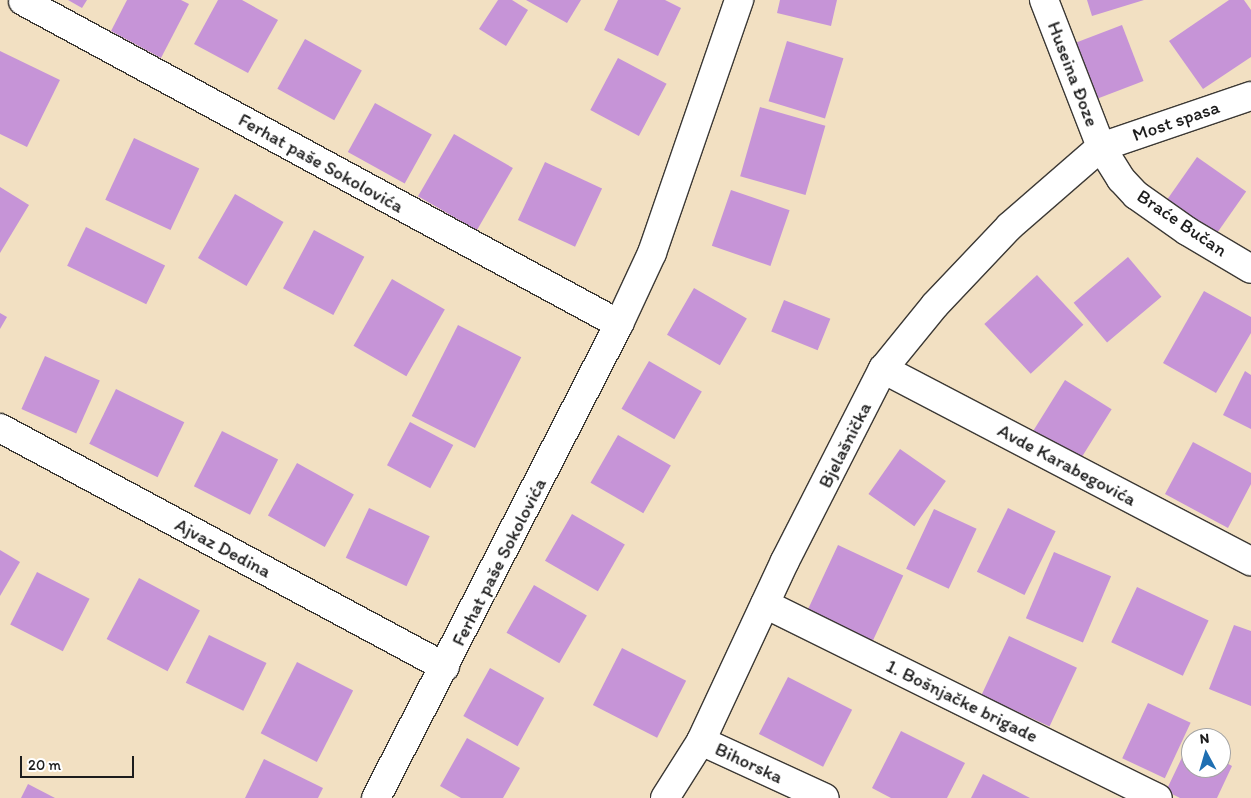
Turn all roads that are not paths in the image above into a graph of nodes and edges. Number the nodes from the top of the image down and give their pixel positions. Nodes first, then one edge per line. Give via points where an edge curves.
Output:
1 (739, 0) edge
2 (1044, 0) edge
3 (23, 1) edge
4 (1251, 96) edge
5 (1101, 147) junction
6 (1251, 269) edge
7 (619, 324) junction
8 (883, 369) junction
9 (0, 428) edge
10 (1251, 561) edge
11 (765, 604) junction
12 (445, 667) junction
13 (701, 741) junction
14 (376, 798) edge
15 (665, 798) edge
16 (825, 798) edge
17 (1158, 798) edge

1 - 7 street, Ferhat paše Sokolovića via 652,253
2 - 5 street, Huseina Đoze
3 - 7 street, Ferhat paše Sokolovića
4 - 5 street, Most spasa
5 - 6 street, Braće Bučan via 1121,179 1136,195
5 - 8 street, Bjelašnička via 1010,226 935,305
7 - 12 street, Ferhat paše Sokolovića
8 - 10 street, Avde Karabegovića
8 - 11 street, Bjelašnička
9 - 12 street, Ajvaz Dedina
11 - 13 street, Bjelašnička
11 - 17 street, 1. Bošnjačke brigade
12 - 14 street, Ferhat paše Sokolovića
13 - 15 street, Bjelašnička
13 - 16 street, Bihorska

